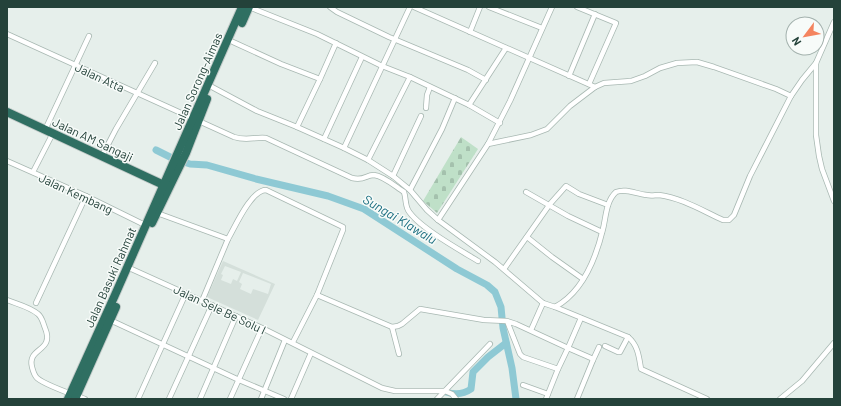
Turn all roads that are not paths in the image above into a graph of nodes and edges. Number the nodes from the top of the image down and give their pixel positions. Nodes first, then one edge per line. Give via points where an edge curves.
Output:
1 (242, 7) edge
2 (249, 7) edge
3 (330, 7) edge
4 (410, 7) edge
5 (414, 7) edge
6 (480, 7) edge
7 (489, 7) edge
8 (552, 7) edge
9 (577, 7) edge
10 (595, 14) junction
11 (834, 22) edge
12 (542, 28) junction
13 (470, 32) junction
14 (7, 34) edge
15 (89, 36) dead end
16 (394, 39) junction
17 (233, 42) junction
18 (336, 43) junction
19 (506, 48) junction
20 (362, 57) junction
21 (529, 58) junction
22 (156, 63) dead end
23 (816, 63) junction
24 (75, 66) junction
25 (382, 66) junction
26 (569, 76) junction
27 (410, 77) junction
28 (320, 79) junction
29 (486, 80) junction
30 (589, 84) junction
31 (212, 87) junction
32 (430, 87) junction
33 (595, 87) junction
34 (137, 94) junction
35 (792, 96) junction
36 (455, 98) junction
37 (469, 105) junction
38 (426, 108) dead end
39 (7, 112) edge
40 (421, 116) dead end
41 (196, 121) junction
42 (500, 123) junction
43 (297, 127) junction
44 (49, 131) junction
45 (324, 139) junction
46 (488, 144) junction
47 (344, 148) junction
48 (102, 156) junction
49 (368, 160) junction
50 (7, 161) edge
51 (176, 166) joint
52 (33, 172) junction
53 (393, 176) junction
54 (166, 186) junction
55 (410, 190) junction
56 (526, 192) dead end
57 (86, 196) junction
58 (834, 201) edge
59 (550, 204) junction
60 (608, 205) junction
61 (157, 213) junction
62 (438, 220) junction
63 (145, 225) junction
64 (602, 232) junction
65 (526, 237) junction
66 (228, 239) junction
67 (478, 261) dead end
68 (130, 268) junction
69 (504, 269) junction
70 (584, 279) junction
71 (186, 293) junction
72 (317, 296) junction
73 (7, 300) edge
74 (202, 301) junction
75 (36, 303) dead end
76 (543, 303) junction
77 (212, 305) junction
78 (555, 307) junction
79 (236, 316) junction
80 (581, 318) junction
81 (110, 320) junction
82 (505, 321) junction
83 (392, 327) junction
84 (262, 328) junction
85 (531, 330) junction
86 (628, 337) junction
87 (285, 340) junction
88 (292, 342) junction
89 (834, 343) edge
90 (163, 344) junction
91 (490, 344) dead end
92 (605, 346) dead end
93 (599, 347) dead end
94 (568, 348) junction
95 (311, 353) junction
96 (399, 354) dead end
97 (189, 356) junction
98 (593, 360) junction
99 (214, 368) junction
100 (558, 369) junction
101 (239, 380) junction
102 (523, 385) dead end
103 (264, 391) junction
104 (446, 391) junction
105 (548, 394) junction
106 (73, 397) edge
107 (85, 399) edge
108 (138, 399) edge
109 (169, 399) edge
110 (200, 399) edge
111 (230, 399) edge
112 (261, 399) edge
113 (284, 399) edge
114 (291, 399) edge
115 (437, 399) edge
116 (456, 399) edge
117 (546, 399) edge
118 (577, 399) edge
119 (707, 399) edge
120 (780, 399) edge

1 - 41 highway, Jalan Sorong-Aimas
2 - 17 highway, Jalan Sorong-Aimas
2 - 18 street
3 - 16 street
4 - 16 street
5 - 13 street
6 - 13 street
7 - 12 street
8 - 12 street
9 - 10 street
10 - 26 street
10 - 30 street via 616,23
11 - 23 street
12 - 21 street
13 - 19 street
14 - 24 street, Jalan Atta
15 - 24 street
16 - 25 street
16 - 29 street
17 - 28 street
17 - 31 highway, Jalan Sorong-Aimas
18 - 20 street
18 - 28 street
19 - 21 street
19 - 29 street
20 - 25 street
20 - 45 street
21 - 26 street
21 - 42 street
22 - 34 street
23 - 35 street
23 - 58 street via 816,135 822,169
24 - 34 street, Jalan Atta
24 - 44 street
25 - 27 street
25 - 47 street
26 - 30 street
27 - 32 street
27 - 49 street
28 - 43 street
29 - 37 street
30 - 33 street
31 - 41 highway, Jalan Sorong-Aimas
31 - 43 street via 257,111
32 - 36 street
32 - 38 street
33 - 35 street via 604,83 638,79 677,63 697,62
33 - 46 street via 546,129 531,135
34 - 41 street, Jalan Atta
34 - 48 street
35 - 60 street via 750,176 734,215 729,220 723,220 682,201 626,190 616,192
36 - 37 street
36 - 55 street
37 - 42 street
39 - 44 highway, Jalan AM Sangaji
40 - 53 street
41 - 51 highway, Jalan Sorong-Aimas
41 - 67 street, Jalan Atta via 241,140 270,140 352,178 363,179 372,175 379,177 404,192 409,211 420,223
42 - 46 street
43 - 45 street
44 - 48 highway, Jalan AM Sangaji
44 - 52 street
45 - 47 street
46 - 62 street
47 - 49 street
48 - 54 highway, Jalan AM Sangaji
49 - 53 street
50 - 52 street, Jalan Kembang
51 - 54 highway, Jalan Basuki Rahmat
52 - 57 street, Jalan Kembang
53 - 55 street
54 - 61 highway, Jalan Basuki Rahmat
54 - 63 highway, Jalan Basuki Rahmat
55 - 62 street
56 - 59 street
57 - 63 street, Jalan Kembang
57 - 75 street
59 - 60 street via 567,186 579,194
59 - 64 street via 568,216
59 - 65 street
60 - 64 street
61 - 66 street
61 - 68 highway, Jalan Basuki Rahmat
62 - 69 street
63 - 68 highway, Jalan Basuki Rahmat
64 - 70 street
65 - 69 street
65 - 70 street
66 - 72 street via 251,201 263,190 342,226 343,230
66 - 74 street
68 - 71 street, Jalan Sele Be Solu I
68 - 81 highway, Jalan Basuki Rahmat
68 - 106 highway, Jalan Basuki Rahmat
69 - 76 street
70 - 78 street
71 - 74 street, Jalan Sele Be Solu I
71 - 90 street
72 - 83 street
72 - 88 street
73 - 106 street via 38,314 48,334 47,342 31,358 35,375
74 - 77 street, Jalan Sele Be Solu I
76 - 78 street
76 - 85 street
77 - 79 street, Jalan Sele Be Solu I
77 - 97 street
78 - 80 street
79 - 84 street, Jalan Sele Be Solu I
79 - 99 street
80 - 86 street
80 - 94 street
81 - 90 street
81 - 106 highway, Jalan Basuki Rahmat
82 - 83 street via 420,309 402,324
82 - 85 street
82 - 100 street via 523,357
83 - 96 street
84 - 87 street, Jalan Sele Be Solu I
84 - 101 street
85 - 94 street
86 - 92 street via 620,352
86 - 119 street via 636,346 641,369
87 - 88 street, Jalan Sele Be Solu I
87 - 103 street
88 - 95 street, Jalan Sele Be Solu I
89 - 120 street via 802,380
90 - 97 street
90 - 108 street
91 - 104 street
93 - 98 street
94 - 98 street
94 - 100 street
95 - 104 street, Jalan Sele Be Solu I via 389,390
95 - 114 street
97 - 99 street
97 - 109 street
98 - 118 street
99 - 101 street
99 - 110 street
100 - 105 street
101 - 103 street
101 - 111 street
102 - 105 street
103 - 112 street
103 - 113 street
104 - 115 street
104 - 116 street
105 - 117 street
106 - 107 street

